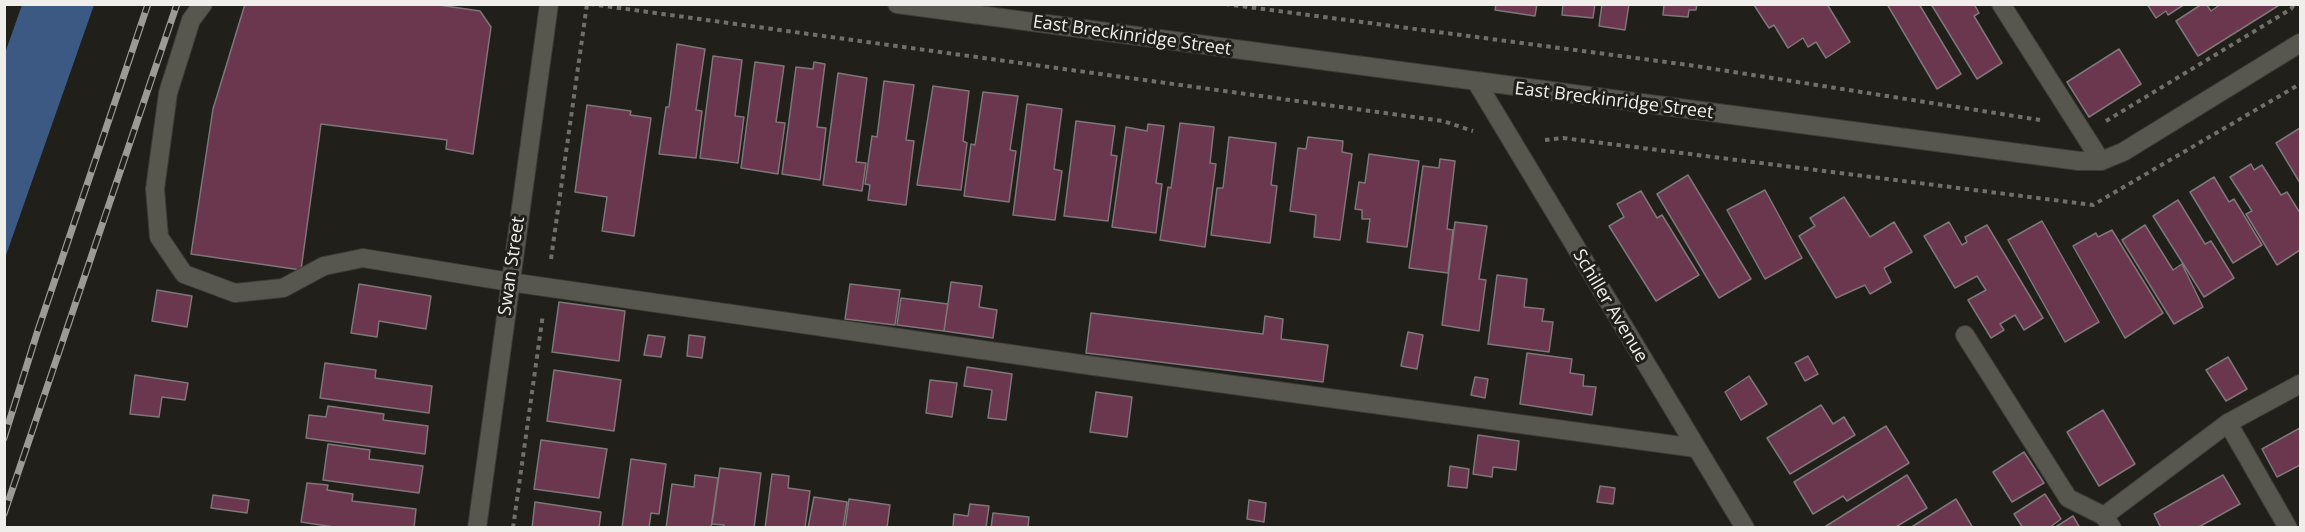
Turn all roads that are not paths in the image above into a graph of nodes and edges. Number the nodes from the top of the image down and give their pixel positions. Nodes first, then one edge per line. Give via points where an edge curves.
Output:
1 (203, 4) edge
2 (549, 4) edge
3 (897, 4) edge
4 (2001, 4) edge
5 (2301, 43) edge
6 (1477, 83) junction
7 (2101, 162) junction
8 (510, 282) junction
9 (1965, 334) dead end
10 (2301, 384) edge
11 (2228, 423) junction
12 (1696, 447) junction
13 (2108, 522) edge
14 (477, 528) edge
15 (1745, 528) edge
16 (2288, 528) edge

1 - 8 street via 191,20 168,93 155,189 159,237 184,274 235,293 283,288 324,266 363,258
2 - 8 street, Swan Street
3 - 6 street, East Breckinridge Street
4 - 7 street
5 - 7 street, East Breckinridge Street
6 - 7 street, East Breckinridge Street
6 - 12 street, Schiller Avenue
8 - 12 street
8 - 14 street, Swan Street
9 - 13 street via 2068,498
10 - 11 street
11 - 13 street
11 - 16 street
12 - 15 street, Schiller Avenue

